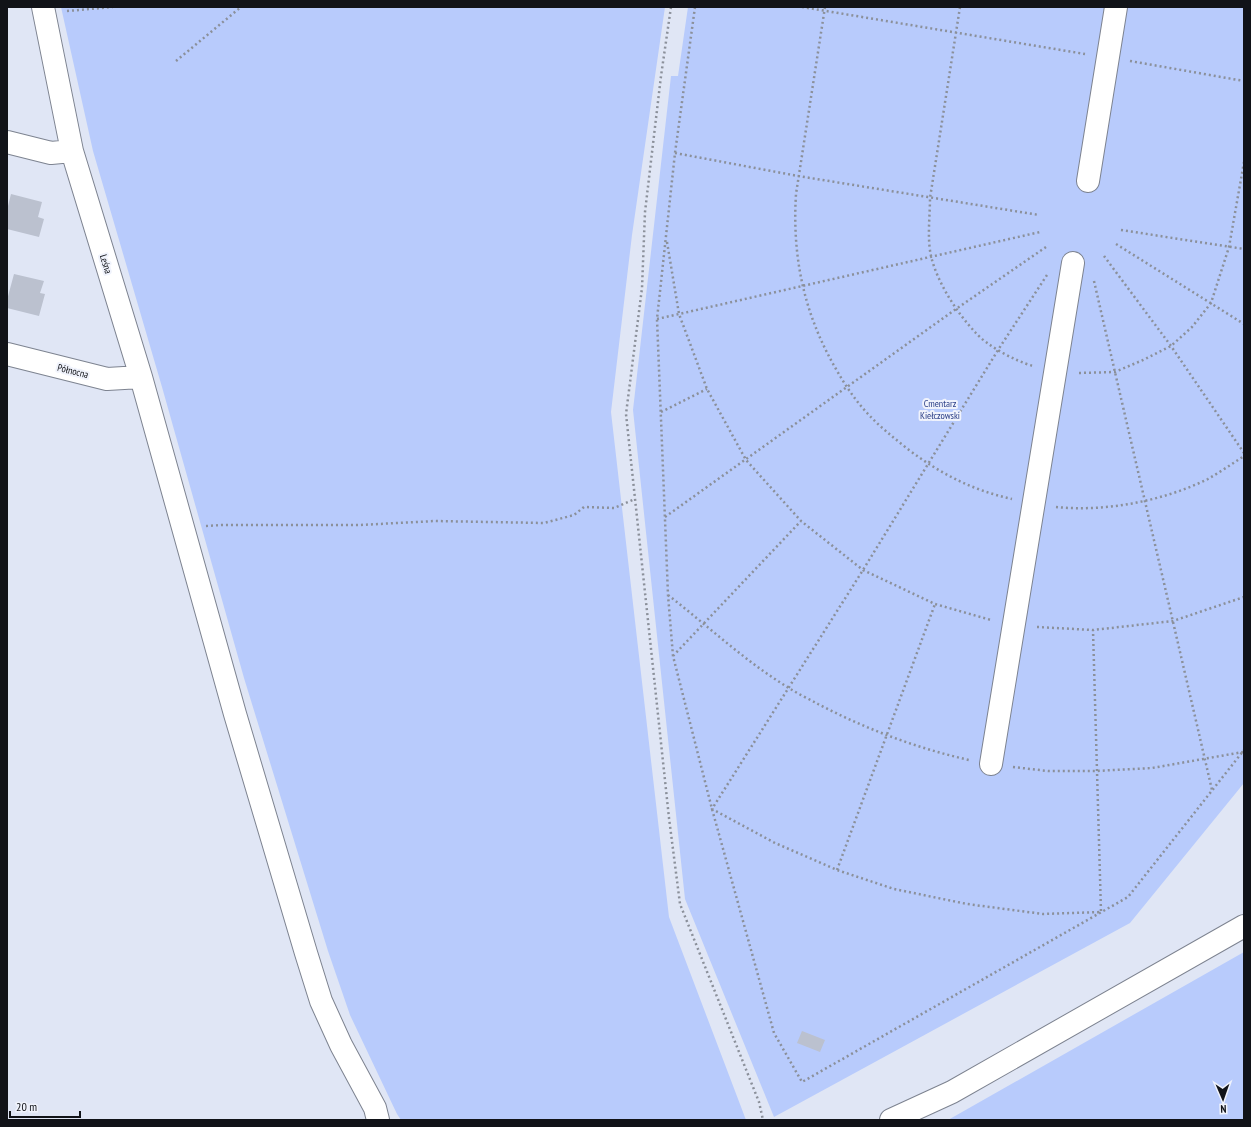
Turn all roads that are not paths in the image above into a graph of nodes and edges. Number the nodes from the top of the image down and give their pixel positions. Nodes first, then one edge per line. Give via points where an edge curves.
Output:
1 (1116, 7) edge
2 (44, 10) edge
3 (7, 142) edge
4 (72, 151) junction
5 (1088, 181) dead end
6 (1073, 263) dead end
7 (7, 354) edge
8 (140, 377) junction
9 (991, 764) road end
10 (1244, 926) edge
11 (378, 1120) edge
12 (891, 1120) edge

1 - 5 street
2 - 4 street, Leśna
3 - 4 street via 51,153
4 - 8 street, Leśna
6 - 9 street
7 - 8 street, Północna via 107,379
8 - 11 street, Leśna via 235,714 321,1001 375,1108
10 - 12 street via 952,1092

